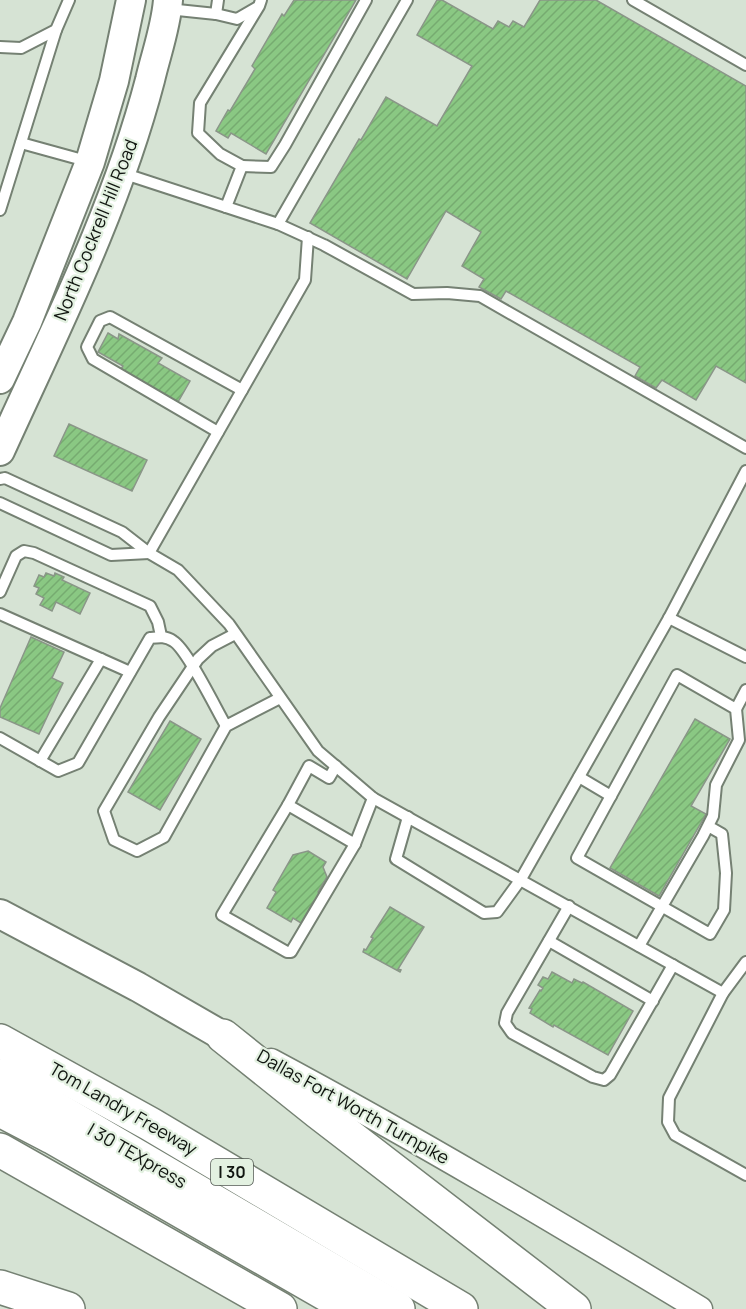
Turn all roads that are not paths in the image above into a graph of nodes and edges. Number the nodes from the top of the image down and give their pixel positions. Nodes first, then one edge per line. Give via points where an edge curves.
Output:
1 (69, 0) edge
2 (131, 0) edge
3 (218, 0) edge
4 (366, 0) edge
5 (406, 0) edge
6 (633, 0) edge
7 (260, 3) edge
8 (168, 5) edge
9 (216, 14) junction
10 (56, 30) junction
11 (0, 47) edge
12 (746, 65) edge
13 (21, 143) junction
14 (90, 162) junction
15 (242, 166) junction
16 (121, 173) junction
17 (226, 207) junction
18 (0, 210) edge
19 (278, 224) junction
20 (308, 237) junction
21 (0, 379) edge
22 (242, 390) junction
23 (218, 432) junction
24 (746, 448) edge
25 (0, 451) edge
26 (746, 471) edge
27 (0, 479) edge
28 (0, 503) edge
29 (149, 553) junction
30 (0, 591) edge
31 (0, 614) edge
32 (669, 618) junction
33 (236, 634) junction
34 (161, 636) junction
35 (746, 657) edge
36 (102, 659) junction
37 (193, 667) junction
38 (130, 672) junction
39 (746, 690) edge
40 (280, 698) junction
41 (736, 709) junction
42 (226, 726) junction
43 (0, 738) edge
44 (40, 761) junction
45 (336, 766) junction
46 (579, 777) junction
47 (611, 796) junction
48 (373, 798) junction
49 (288, 805) junction
50 (408, 817) junction
51 (708, 826) junction
52 (355, 844) junction
53 (521, 879) junction
54 (568, 906) junction
55 (662, 906) junction
56 (0, 914) edge
57 (549, 941) junction
58 (639, 946) junction
59 (746, 962) edge
60 (673, 965) junction
61 (723, 993) junction
62 (653, 1001) junction
63 (223, 1036) junction
64 (0, 1041) edge
65 (0, 1076) edge
66 (0, 1110) edge
67 (0, 1150) edge
68 (746, 1175) edge
69 (0, 1287) edge
70 (68, 1309) edge
71 (280, 1309) edge
72 (352, 1309) edge
73 (398, 1309) edge
74 (461, 1309) edge
75 (574, 1309) edge
76 (700, 1309) edge

1 - 10 lane
2 - 14 main road, North Cockrell Hill Road via 114,81
3 - 9 lane
4 - 15 lane via 271,166
5 - 19 lane
6 - 12 lane
7 - 9 lane via 237,19
7 - 15 lane via 200,103 198,133 220,154
8 - 9 lane
8 - 16 main road, North Cockrell Hill Road via 139,120
10 - 11 lane via 21,48
10 - 13 lane
13 - 14 lane
13 - 18 lane
14 - 16 main road
14 - 21 main road, North Cockrell Hill Road
15 - 17 lane
16 - 17 lane
16 - 25 main road, North Cockrell Hill Road via 81,273
17 - 19 lane
19 - 20 lane
20 - 22 lane via 305,280
20 - 24 lane via 413,294 447,292 480,296
22 - 23 lane
22 - 23 lane via 110,317 100,321 87,347 93,358
23 - 29 lane
26 - 32 lane
27 - 29 lane via 122,532
28 - 29 lane via 111,555
29 - 33 lane via 178,570
30 - 34 lane via 16,556 24,551 34,553 150,606
31 - 36 lane
32 - 35 lane
32 - 46 lane
33 - 37 lane via 212,646
33 - 40 lane
34 - 37 lane via 175,641
34 - 38 lane via 150,638
36 - 38 lane
36 - 44 lane
37 - 42 lane
37 - 42 lane via 104,811 114,840 136,851 164,837
38 - 44 lane via 78,763 58,771
39 - 41 lane
40 - 42 lane
40 - 45 lane via 318,751
41 - 47 lane via 677,675
41 - 51 lane via 739,740 716,785
43 - 44 lane
45 - 48 lane
45 - 49 lane via 329,778 309,766
46 - 47 lane
46 - 53 lane
47 - 55 lane via 577,858
48 - 50 lane
48 - 52 lane
49 - 52 lane
49 - 52 lane via 222,915 291,952
50 - 53 lane
50 - 53 lane via 396,859 484,913 496,912
51 - 55 lane
51 - 55 lane via 722,834 724,910 710,934
53 - 54 lane
54 - 57 lane
54 - 58 lane
55 - 58 lane
56 - 63 main road, Dallas Fort Worth Turnpike
57 - 62 lane
57 - 62 lane via 507,1013 505,1023 512,1033 604,1080
58 - 60 lane
59 - 61 lane
60 - 61 lane
60 - 62 lane
61 - 68 lane via 669,1098 668,1122 675,1135
63 - 75 highway
63 - 76 street, Dallas Fort Worth Turnpike via 540,1212
64 - 74 highway, Tom Landry Freeway / I 30 via 150,1124
65 - 73 highway, I 30 TEXpress
66 - 72 highway
67 - 71 highway
69 - 70 highway

